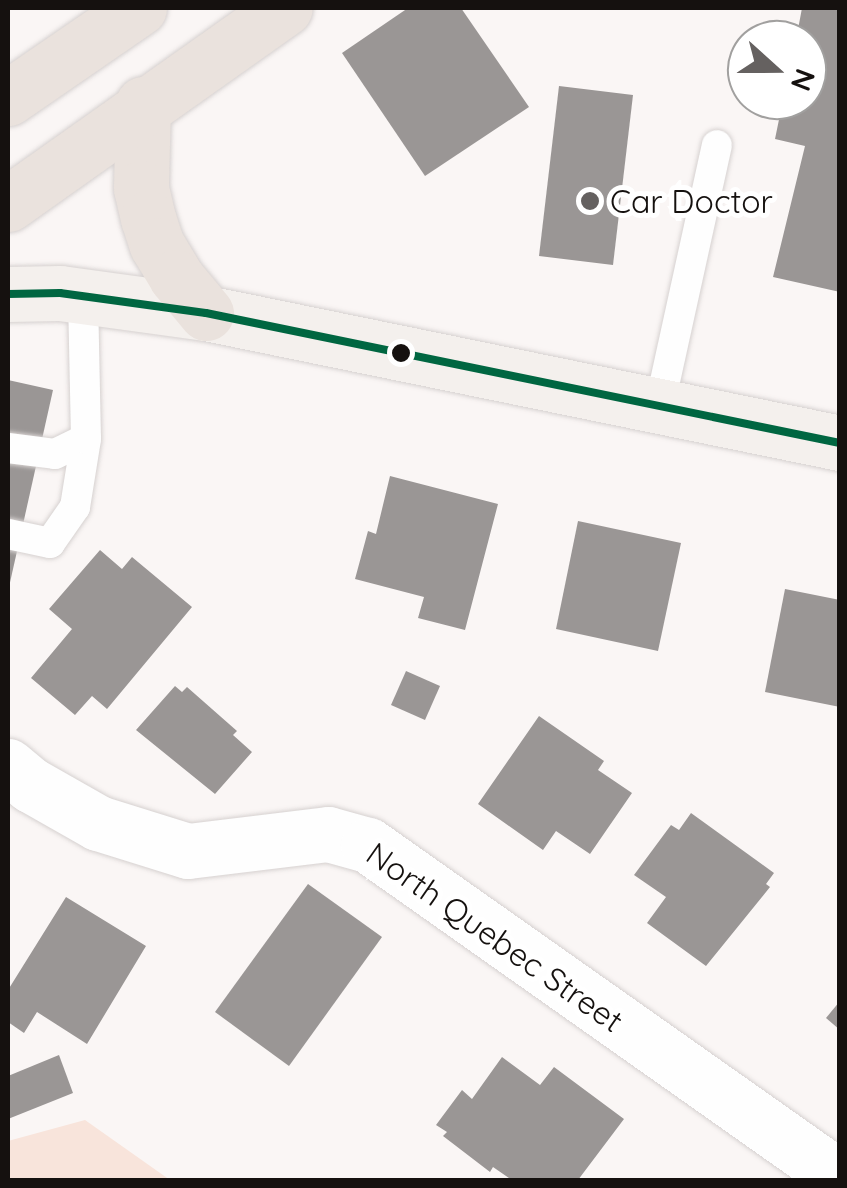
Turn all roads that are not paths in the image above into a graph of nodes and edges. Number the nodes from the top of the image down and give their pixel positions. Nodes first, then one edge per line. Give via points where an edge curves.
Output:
1 (285, 8) edge
2 (115, 14) edge
3 (8, 98) edge
4 (143, 104) junction
5 (717, 145) dead end
6 (8, 204) edge
7 (8, 294) edge
8 (83, 296) junction
9 (206, 313) junction
10 (660, 404) junction
11 (86, 439) junction
12 (840, 444) edge
13 (8, 448) edge
14 (8, 534) edge
15 (8, 766) edge
16 (840, 1178) edge

1 - 4 main road
2 - 3 main road
4 - 6 main road
4 - 9 main road via 141,188 148,218 157,245
5 - 10 lane
7 - 8 main road
8 - 9 main road
8 - 11 lane
9 - 10 main road
10 - 12 main road
11 - 13 lane via 55,454
11 - 14 lane via 75,508 50,543
15 - 16 street, North Quebec Street via 98,822 188,851 328,834 368,846

